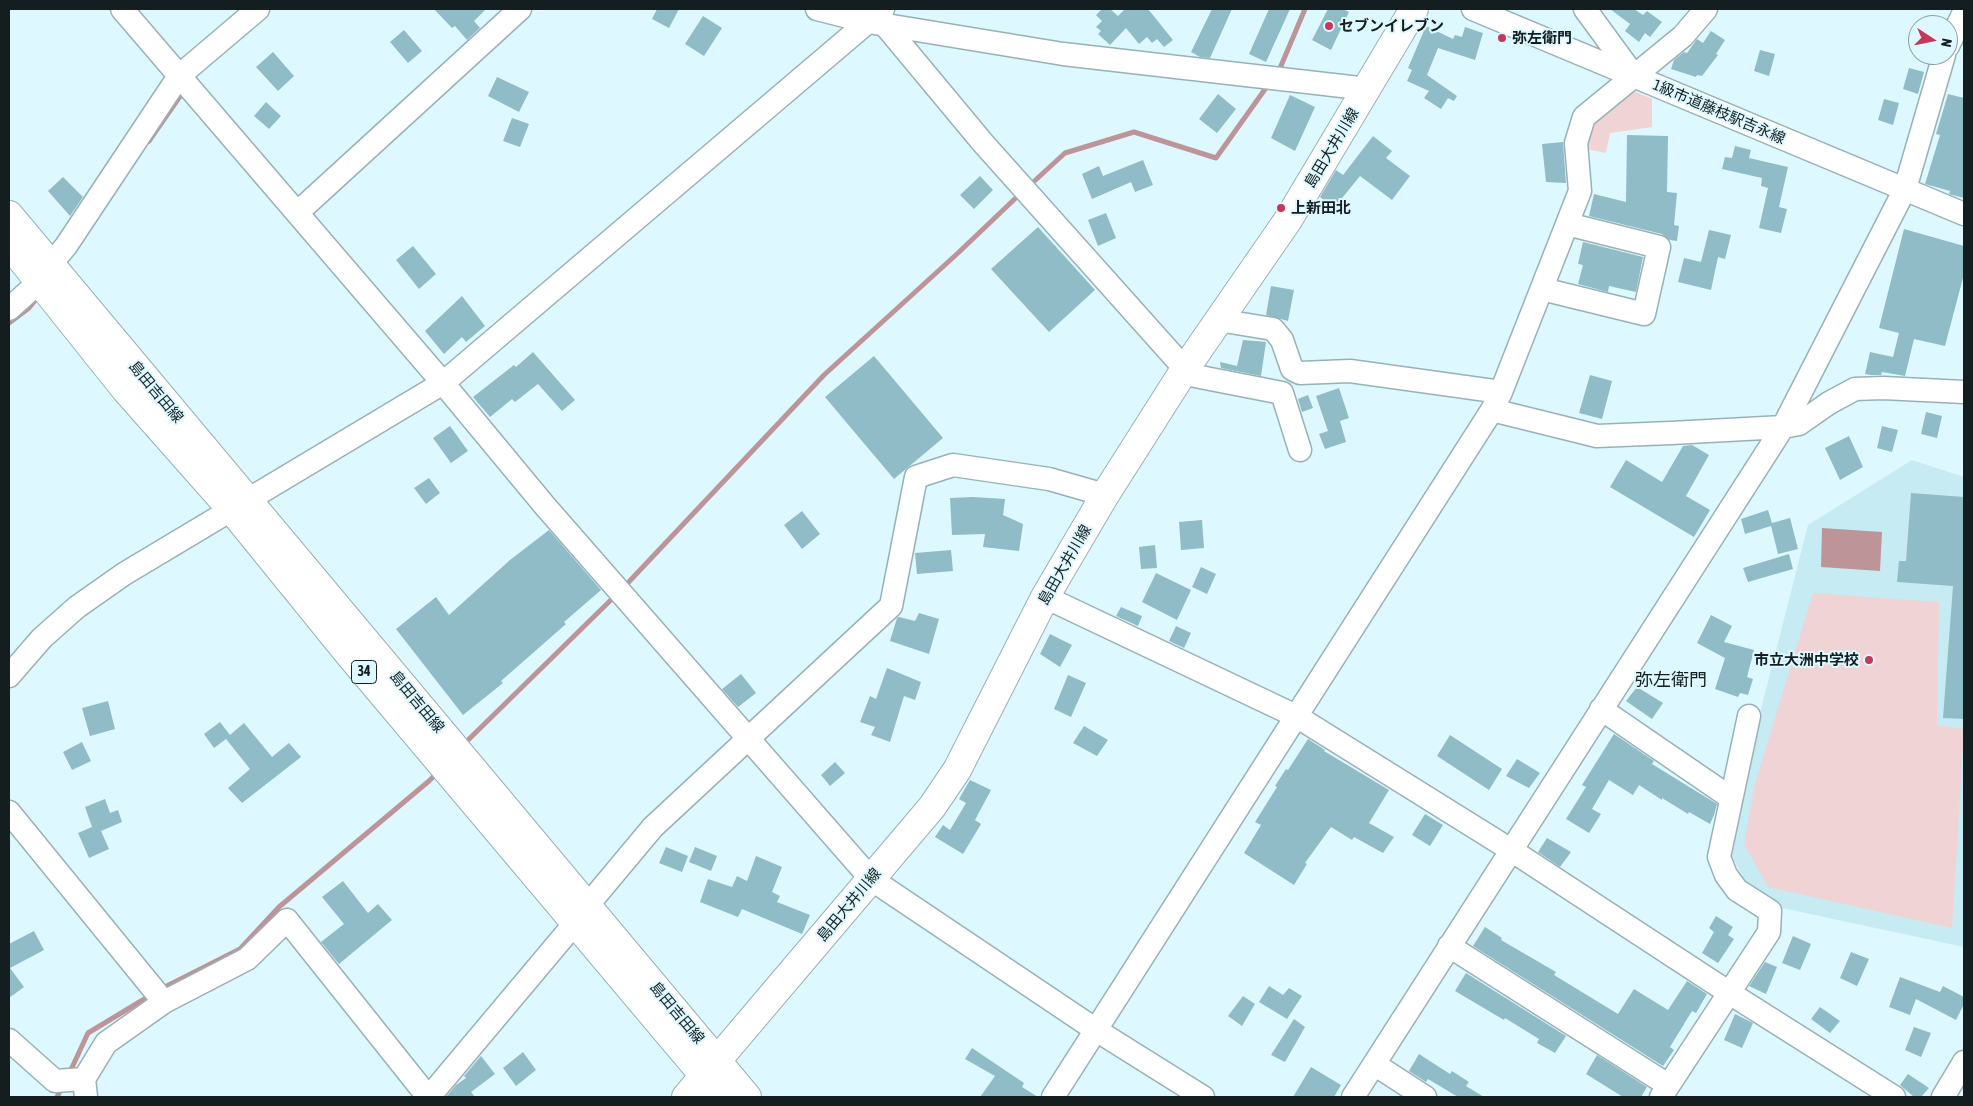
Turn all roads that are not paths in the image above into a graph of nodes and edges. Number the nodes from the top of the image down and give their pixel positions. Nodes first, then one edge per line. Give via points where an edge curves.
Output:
1 (122, 9) edge
2 (258, 9) edge
3 (520, 9) edge
4 (817, 9) edge
5 (1414, 9) edge
6 (1473, 9) edge
7 (1585, 9) edge
8 (1706, 9) edge
9 (1964, 12) edge
10 (878, 18) edge
11 (1958, 25) edge
12 (1941, 65) edge
13 (179, 76) junction
14 (1634, 76) junction
15 (1368, 89) junction
16 (1905, 189) junction
17 (297, 213) junction
18 (1964, 214) edge
19 (9, 215) edge
20 (1567, 224) junction
21 (9, 244) edge
22 (44, 273) junction
23 (1542, 289) junction
24 (9, 308) edge
25 (1218, 320) junction
26 (1185, 369) junction
27 (443, 383) junction
28 (1964, 392) edge
29 (1497, 401) junction
30 (1783, 427) junction
31 (1300, 450) dead end
32 (1105, 495) junction
33 (240, 506) junction
34 (1045, 597) junction
35 (9, 676) edge
36 (1602, 709) junction
37 (1296, 716) junction
38 (1749, 716) dead end
39 (748, 738) junction
40 (1731, 798) junction
41 (9, 812) edge
42 (1511, 850) junction
43 (871, 879) junction
44 (581, 914) junction
45 (1449, 946) junction
46 (1728, 992) junction
47 (164, 1002) junction
48 (1096, 1030) junction
49 (9, 1040) edge
50 (1964, 1062) edge
51 (1374, 1064) junction
52 (711, 1069) junction
53 (76, 1085) edge
54 (1665, 1091) edge
55 (429, 1097) edge
56 (686, 1097) edge
57 (722, 1097) edge
58 (747, 1097) edge
59 (1053, 1097) edge
60 (1203, 1097) edge
61 (1353, 1097) edge
62 (1426, 1097) edge
63 (1894, 1097) edge
64 (1943, 1097) edge

1 - 13 street
2 - 13 street
3 - 17 street
4 - 10 street
5 - 15 main road, 島田大井川線
6 - 14 street, 1級市道藤枝駅吉永線
7 - 14 street
8 - 14 street via 1683,36
9 - 11 street
10 - 15 street via 1063,54
10 - 26 street via 983,143
10 - 27 street
12 - 16 street
13 - 17 street
13 - 22 street via 66,246
14 - 16 street, 1級市道藤枝駅吉永線
14 - 20 street via 1584,117 1576,143 1580,191
15 - 25 main road, 島田大井川線 via 1288,220
16 - 18 street, 1級市道藤枝駅吉永線
16 - 30 street
17 - 27 street
19 - 22 main road, 島田吉田線 / 34
20 - 23 street
20 - 23 street via 1659,246 1644,314
21 - 22 main road, 島田吉田線 / 34
22 - 24 street
22 - 33 main road, 島田吉田線 / 34 via 125,389
23 - 29 street
25 - 26 main road, 島田大井川線
25 - 29 street via 1273,329 1282,340 1292,369 1300,373 1350,371
26 - 31 street via 1195,376 1282,393
26 - 32 main road, 島田大井川線
27 - 33 street
27 - 39 street via 545,506
28 - 30 street via 1855,389 1799,424
29 - 30 street via 1597,436
29 - 37 street
30 - 36 street
32 - 34 main road, 島田大井川線
32 - 39 street via 1049,479 953,465 916,477 891,606
33 - 35 street via 124,574 78,607 42,638
33 - 44 main road, 島田吉田線 / 34 via 348,653
34 - 37 street
34 - 43 main road, 島田大井川線 via 957,770 932,807
36 - 40 street
36 - 42 street
37 - 42 street
37 - 48 street
38 - 40 street
39 - 43 street
39 - 44 street via 653,827
40 - 46 street via 1720,857 1726,875 1737,890 1770,912 1769,932
41 - 47 street
42 - 45 street
42 - 46 street
43 - 48 street
43 - 52 main road, 島田大井川線
44 - 52 main road, 島田吉田線 / 34
44 - 55 street
45 - 51 street
45 - 54 street
46 - 54 street
46 - 63 street
47 - 53 street via 106,1044
47 - 55 street via 247,959 287,920
48 - 59 street
48 - 60 street
49 - 53 street
50 - 64 street
51 - 61 street
51 - 62 street
52 - 56 main road, 島田大井川線
52 - 57 main road, 島田吉田線 / 34
52 - 58 main road, 島田吉田線 / 34

